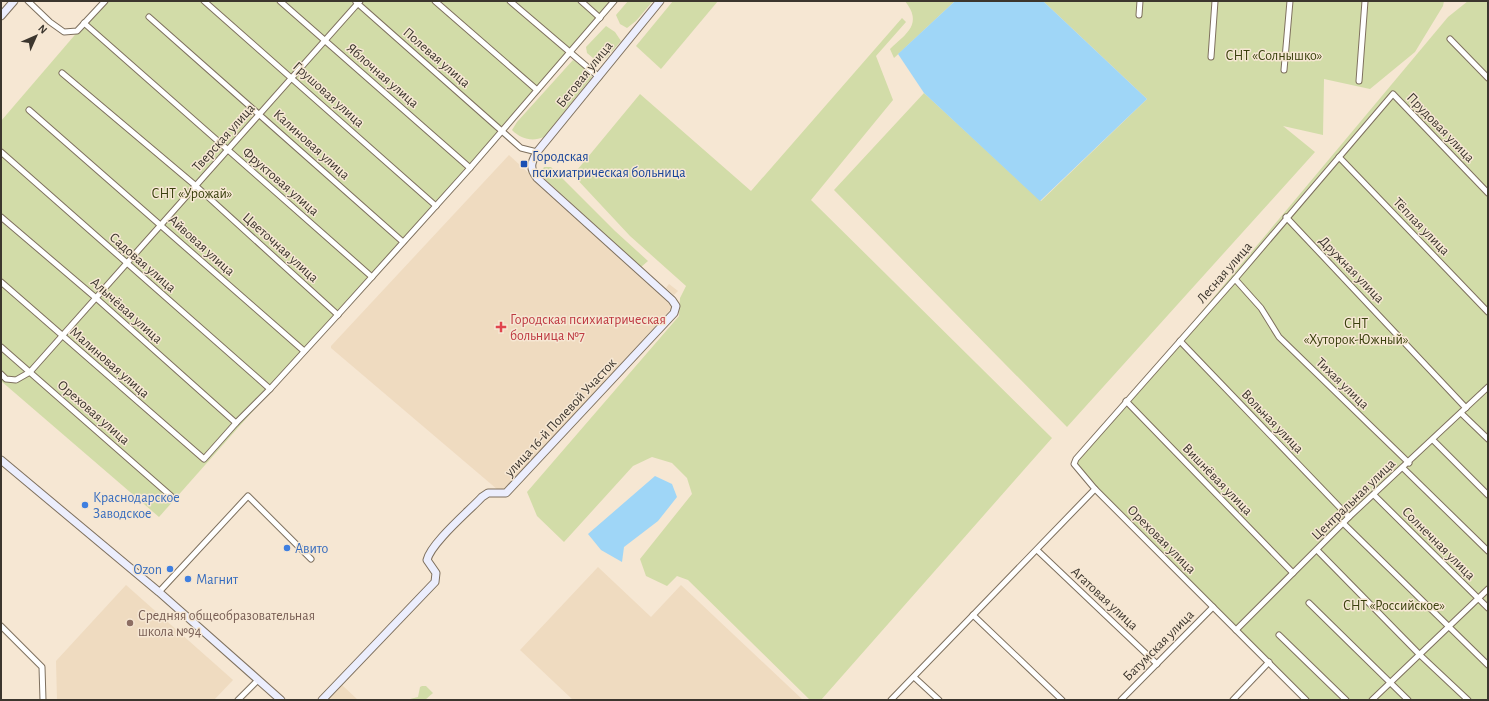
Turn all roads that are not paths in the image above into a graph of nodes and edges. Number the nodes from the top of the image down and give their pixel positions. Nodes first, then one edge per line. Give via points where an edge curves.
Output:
1 (14, 1) edge
2 (28, 1) edge
3 (105, 1) edge
4 (204, 1) edge
5 (280, 1) edge
6 (436, 1) edge
7 (510, 1) edge
8 (581, 1) edge
9 (614, 1) edge
10 (660, 1) edge
11 (1140, 1) edge
12 (1215, 1) edge
13 (1290, 1) edge
14 (1365, 1) edge
15 (358, 2) edge
16 (1139, 15) dead end
17 (1, 16) edge
18 (149, 17) dead end
19 (600, 18) junction
20 (84, 23) junction
21 (1450, 39) dead end
22 (325, 41) junction
23 (569, 52) junction
24 (1210, 57) dead end
25 (1284, 70) dead end
26 (62, 73) dead end
27 (293, 77) junction
28 (599, 77) junction
29 (1488, 78) edge
30 (1359, 81) dead end
31 (537, 90) junction
32 (1393, 94) joint
33 (29, 110) dead end
34 (260, 114) junction
35 (502, 130) junction
36 (228, 151) junction
37 (1, 152) edge
38 (537, 152) junction
39 (1339, 157) junction
40 (530, 164) joint
41 (470, 168) junction
42 (196, 186) junction
43 (1488, 193) edge
44 (436, 206) junction
45 (1, 217) edge
46 (1286, 217) junction
47 (161, 225) junction
48 (403, 242) junction
49 (127, 264) junction
50 (372, 277) junction
51 (1234, 280) junction
52 (1, 282) edge
53 (96, 298) junction
54 (1488, 312) edge
55 (338, 314) junction
56 (62, 335) junction
57 (1180, 341) junction
58 (1, 347) edge
59 (304, 351) junction
60 (30, 372) junction
61 (1, 374) edge
62 (1488, 387) edge
63 (270, 389) junction
64 (1126, 402) junction
65 (1466, 408) junction
66 (1461, 413) junction
67 (236, 423) junction
68 (1488, 439) edge
69 (1432, 440) junction
70 (1, 460) edge
71 (1409, 463) junction
72 (1074, 464) joint
73 (1403, 468) junction
74 (1095, 489) junction
75 (1374, 495) junction
76 (1488, 495) edge
77 (171, 496) dead end
78 (1349, 517) junction
79 (1343, 523) junction
80 (1037, 550) junction
81 (1317, 550) junction
82 (1488, 551) edge
83 (310, 559) dead end
84 (1293, 574) junction
85 (1488, 589) edge
86 (159, 592) junction
87 (1478, 598) junction
88 (1309, 604) dead end
89 (1213, 607) junction
90 (1488, 608) edge
91 (973, 615) junction
92 (1, 626) edge
93 (1448, 627) junction
94 (1236, 630) junction
95 (1280, 635) dead end
96 (1420, 655) junction
97 (1269, 662) junction
98 (1157, 664) junction
99 (1488, 665) edge
100 (914, 677) junction
101 (255, 682) junction
102 (1390, 683) junction
103 (43, 700) edge
104 (238, 700) edge
105 (281, 700) edge
106 (322, 700) edge
107 (892, 700) edge
108 (939, 700) edge
109 (1062, 700) edge
110 (1121, 700) edge
111 (1233, 700) edge
112 (1306, 700) edge
113 (1346, 700) edge
114 (1372, 700) edge
115 (1408, 700) edge
116 (1468, 700) edge

1 - 17 street
2 - 20 street via 64,32 77,31
3 - 20 street
4 - 27 street, Грушовая улица
5 - 22 street, Яблочная улица
6 - 31 street
7 - 23 street
8 - 19 street
9 - 19 street
10 - 28 street, Беговая улица
11 - 16 street
12 - 24 street
13 - 25 street
14 - 30 street
15 - 22 street, Тверская улица
15 - 35 street, Полевая улица
18 - 34 street, Калиновая улица
19 - 23 street
20 - 36 street, Фруктовая улица
21 - 29 street
22 - 27 street, Тверская улица
22 - 41 street, Яблочная улица
23 - 28 street
23 - 31 street
26 - 42 street, Цветочная улица
27 - 34 street, Тверская улица
27 - 44 street, Грушовая улица
28 - 38 street, Беговая улица
31 - 35 street
32 - 39 street, Лесная улица
32 - 43 street, Прудовая улица
33 - 47 street, Айвовая улица
34 - 36 street, Тверская улица
34 - 48 street, Калиновая улица
35 - 38 street, Полевая улица via 521,148
35 - 41 street
36 - 42 street, Тверская улица
36 - 50 street, Фруктовая улица
37 - 49 street, Садовая улица
38 - 40 street, Беговая улица
39 - 46 street, Лесная улица
39 - 54 street, Тёплая улица
40 - 106 street, улица 16-й Полевой Участок via 537,178 672,300 676,306 674,313 506,494 488,493 482,496 438,542 427,560 436,573 436,579
41 - 44 street
42 - 47 street, Тверская улица
42 - 55 street, Цветочная улица
44 - 48 street
45 - 53 street, Алычёвая улица
46 - 51 street, Лесная улица
46 - 65 street, Дружная улица
47 - 49 street, Тверская улица
47 - 59 street, Айвовая улица
48 - 50 street
49 - 53 street, Тверская улица
49 - 63 street, Садовая улица
50 - 55 street
51 - 57 street, Лесная улица
51 - 71 street, Тихая улица via 1262,308 1279,336
52 - 56 street, Малиновая улица
53 - 56 street, Тверская улица
53 - 67 street, Алычёвая улица
55 - 59 street
56 - 60 street, Тверская улица
56 - 67 street, Малиновая улица via 204,459
57 - 64 street, Лесная улица
57 - 78 street, Вольная улица
58 - 60 street, Ореховая улица
59 - 63 street
60 - 61 street, Тверская улица via 16,380
60 - 77 street, Ореховая улица
62 - 65 street, Центральная улица
63 - 67 street
64 - 72 street, Лесная улица via 1076,458
64 - 84 street, Вишнёвая улица
65 - 66 street, Центральная улица
66 - 68 street
66 - 69 street, Центральная улица
69 - 71 street, Центральная улица
69 - 76 street
70 - 86 street
71 - 73 street, Центральная улица
72 - 74 street, Ореховая улица
73 - 75 street, Центральная улица
73 - 82 street
74 - 80 street
74 - 89 street, Ореховая улица
75 - 78 street, Центральная улица
75 - 87 street, Солнечная улица
78 - 79 street, Центральная улица
79 - 81 street, Центральная улица
79 - 93 street
80 - 91 street
80 - 98 street, Агатовая улица
81 - 84 street, Центральная улица
81 - 96 street
83 - 86 street via 248,496
84 - 94 street, Центральная улица
85 - 87 street
86 - 101 street
87 - 90 street, Солнечная улица
87 - 93 street
88 - 102 street
89 - 94 street, Ореховая улица
89 - 98 street, Батумская улица
91 - 100 street
91 - 109 street
92 - 103 street via 42,667
93 - 96 street
93 - 99 street
94 - 97 street, Ореховая улица
95 - 113 street
96 - 102 street
96 - 116 street
97 - 111 street
97 - 112 street, Ореховая улица
98 - 110 street, Батумская улица
100 - 107 street
100 - 108 street
101 - 104 street
101 - 105 street
102 - 114 street
102 - 115 street

